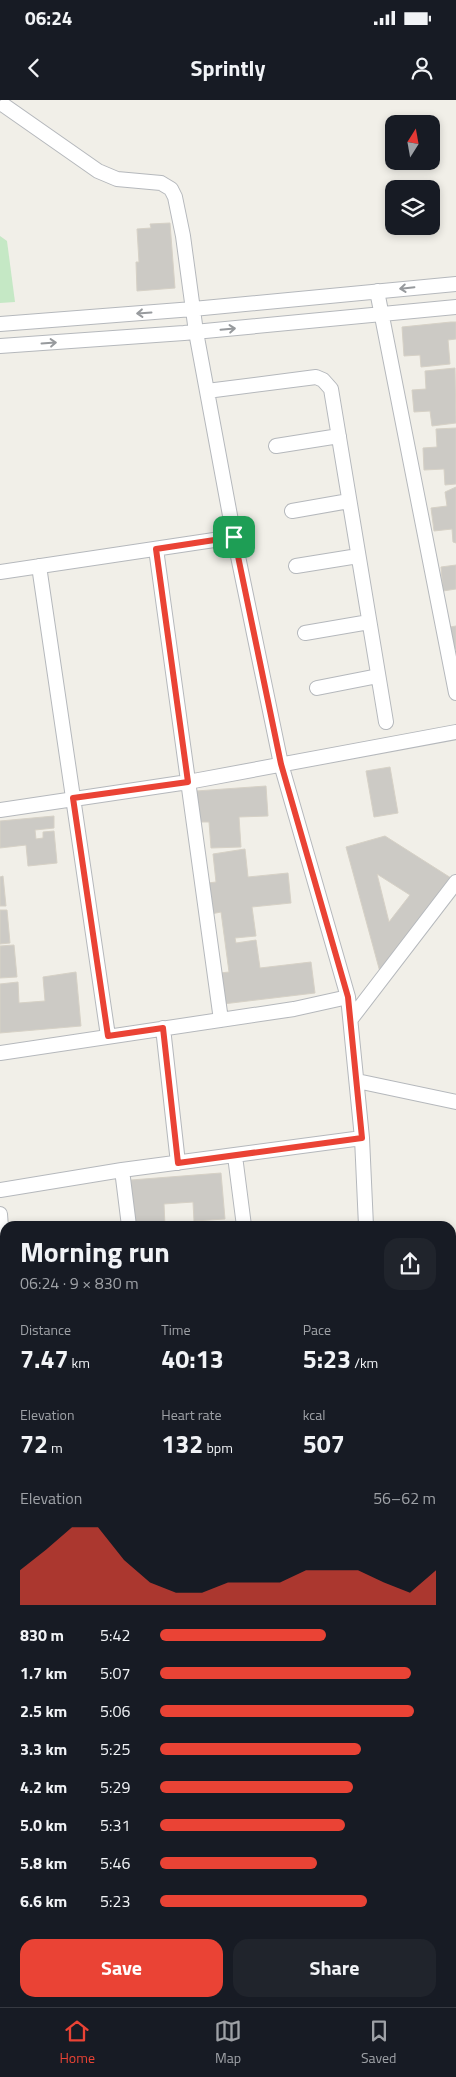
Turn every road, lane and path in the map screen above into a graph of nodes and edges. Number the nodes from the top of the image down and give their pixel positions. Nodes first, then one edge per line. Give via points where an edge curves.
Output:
1 (5, 106) edge
2 (456, 284) edge
3 (377, 291) junction
4 (456, 307) edge
5 (193, 310) junction
6 (382, 315) junction
7 (0, 324) edge
8 (196, 332) junction
9 (0, 346) edge
10 (207, 391) junction
11 (339, 436) junction
12 (276, 446) dead end
13 (349, 501) junction
14 (292, 511) dead end
15 (234, 537) junction
16 (156, 549) junction
17 (358, 556) junction
18 (39, 566) junction
19 (296, 566) dead end
20 (0, 572) edge
21 (369, 622) junction
22 (305, 633) dead end
23 (378, 676) junction
24 (316, 688) dead end
25 (456, 693) edge
26 (386, 722) dead end
27 (456, 732) edge
28 (281, 764) junction
29 (188, 782) junction
30 (73, 798) junction
31 (0, 810) edge
32 (456, 882) edge
33 (348, 997) junction
34 (221, 1020) junction
35 (350, 1020) junction
36 (163, 1028) junction
37 (108, 1036) junction
38 (0, 1053) edge
39 (357, 1082) junction
40 (456, 1102) edge
41 (362, 1138) junction
42 (235, 1156) junction
43 (178, 1163) junction
44 (122, 1170) junction
45 (0, 1190) edge
46 (128, 1221) edge
47 (243, 1221) edge
48 (366, 1221) edge

1 - 5 street via 98,171 118,178 162,182 171,189 183,236
2 -> 3 street
3 - 5 street
3 - 6 street
4 - 6 street
5 -> 7 street
5 - 8 street
8 -> 6 street
6 - 25 street
9 -> 8 street
8 - 10 street
10 - 11 street via 320,378 331,389
10 - 15 street
11 - 12 street
11 - 13 street
13 - 14 street
13 - 17 street
15 - 16 street
15 - 28 street
16 - 18 street
16 - 29 street
17 - 19 street
17 - 21 street
18 - 20 street
18 - 30 street
21 - 22 street
21 - 23 street
23 - 24 street
23 - 26 street
27 - 28 street
28 - 29 street
28 - 33 street
29 - 30 street
29 - 34 street
30 - 31 street
30 - 37 street
32 - 35 street
33 - 34 street
33 - 35 street
34 - 36 street
35 - 39 street
36 - 37 street
36 - 43 street
37 - 38 street
39 - 40 street
39 - 41 street
41 - 42 street
41 - 48 street
42 - 43 street
42 - 47 street
43 - 44 street
44 - 45 street
44 - 46 street

